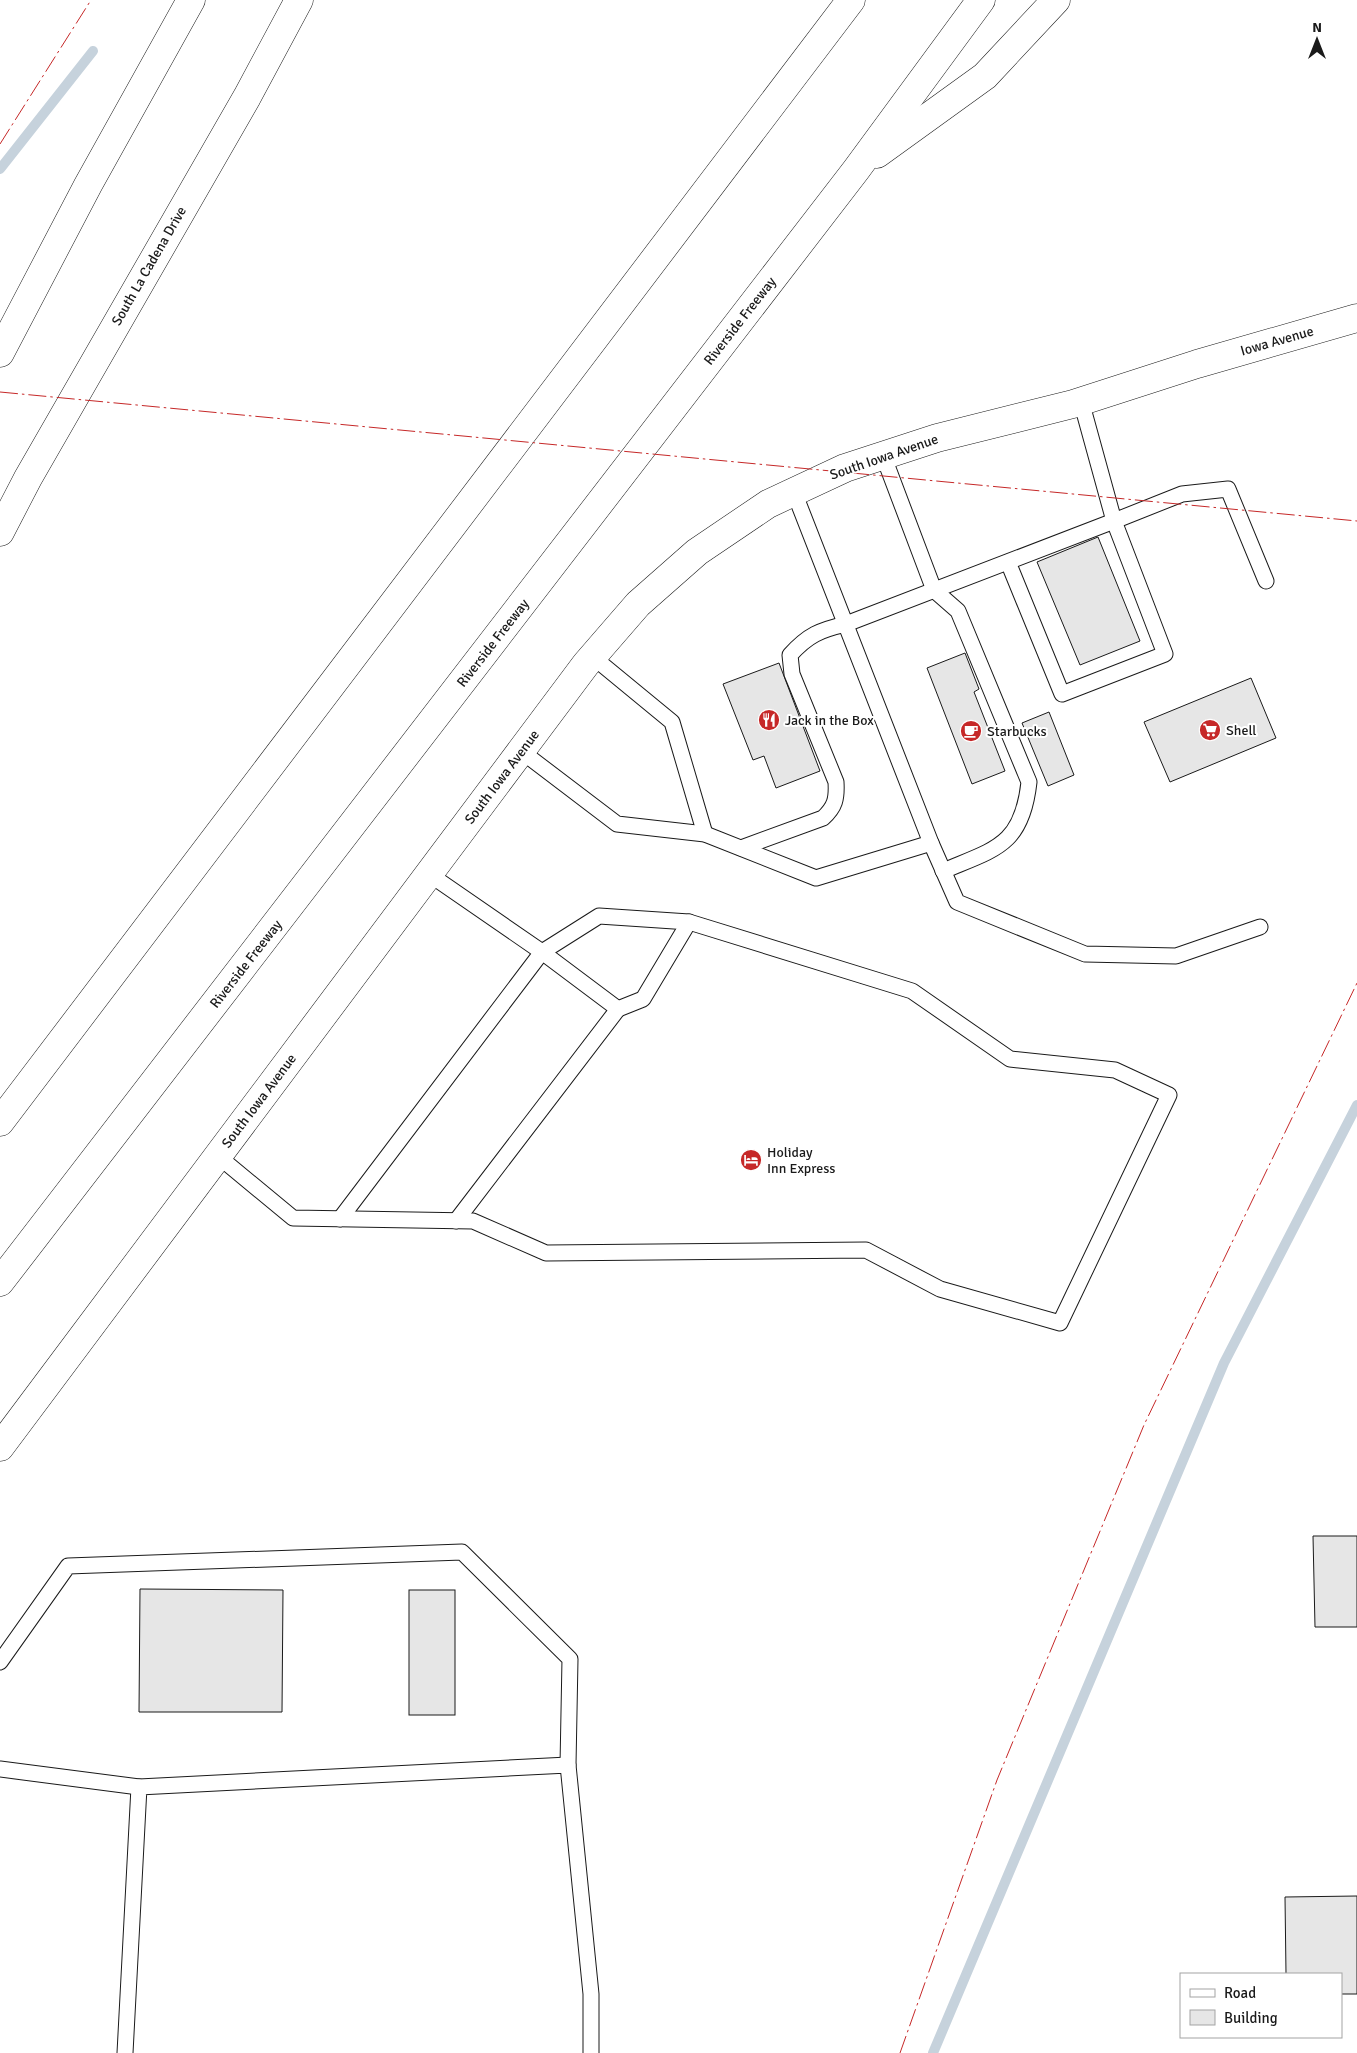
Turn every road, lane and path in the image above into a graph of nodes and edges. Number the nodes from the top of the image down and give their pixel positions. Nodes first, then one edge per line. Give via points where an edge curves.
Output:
1 (191, 0) edge
2 (298, 0) edge
3 (851, 0) edge
4 (982, 0) edge
5 (1056, 0) edge
6 (856, 170) junction
7 (1357, 318) edge
8 (0, 353) edge
9 (1197, 364) joint
10 (1081, 401) junction
11 (883, 456) junction
12 (794, 492) junction
13 (1114, 521) junction
14 (0, 532) edge
15 (1008, 562) junction
16 (1266, 581) dead end
17 (934, 590) junction
18 (846, 624) junction
19 (593, 657) junction
20 (521, 751) junction
21 (705, 834) junction
22 (931, 843) junction
23 (741, 848) junction
24 (943, 871) junction
25 (429, 874) junction
26 (689, 922) junction
27 (1260, 927) dead end
28 (542, 952) junction
29 (618, 1009) junction
30 (0, 1122) edge
31 (218, 1156) junction
32 (340, 1219) junction
33 (456, 1222) junction
34 (0, 1282) edge
35 (0, 1447) edge
36 (0, 1662) edge
37 (568, 1765) junction
38 (0, 1768) edge
39 (139, 1788) junction
40 (125, 2053) edge
41 (591, 2053) edge

1 - 8 main road via 88,185
2 - 14 main road, South La Cadena Drive via 247,97
3 - 30 main road
4 - 6 main road, Riverside Freeway
5 - 6 main road via 985,76
6 - 34 main road, Riverside Freeway
7 - 9 main road, Iowa Avenue
9 - 10 main road, South Iowa Avenue
10 - 11 main road, South Iowa Avenue via 937,438
10 - 13 lane
11 - 12 main road, South Iowa Avenue via 845,468
11 - 17 lane
12 - 18 lane
12 - 19 main road, South Iowa Avenue via 768,504 697,552 638,604
13 - 15 lane
13 - 15 lane via 1165,654 1062,694
13 - 16 lane via 1182,494 1228,490
15 - 17 lane
17 - 18 lane
17 - 24 lane via 958,612 1028,782 1023,813 1010,837 995,849
18 - 22 lane
18 - 23 lane via 818,631 790,655 792,674 836,782 834,808 823,818
19 - 20 main road, South Iowa Avenue
19 - 21 lane via 672,722
20 - 21 lane via 617,824
20 - 25 main road, South Iowa Avenue
21 - 23 lane
22 - 23 lane via 816,878
22 - 24 lane
24 - 27 lane via 957,902 1085,954 1176,956
25 - 28 lane
25 - 31 main road, South Iowa Avenue
26 - 28 lane via 599,916
26 - 29 lane via 644,999
26 - 33 lane via 912,991 1010,1059 1115,1070 1169,1095 1060,1323 940,1289 866,1250 546,1253 473,1222
28 - 29 lane
28 - 32 lane
29 - 33 lane
31 - 32 lane via 293,1218
31 - 35 main road, South Iowa Avenue
32 - 33 lane
36 - 37 lane via 68,1566 462,1552 570,1659
37 - 39 lane
37 - 41 lane via 591,1994
38 - 39 lane
39 - 40 lane

